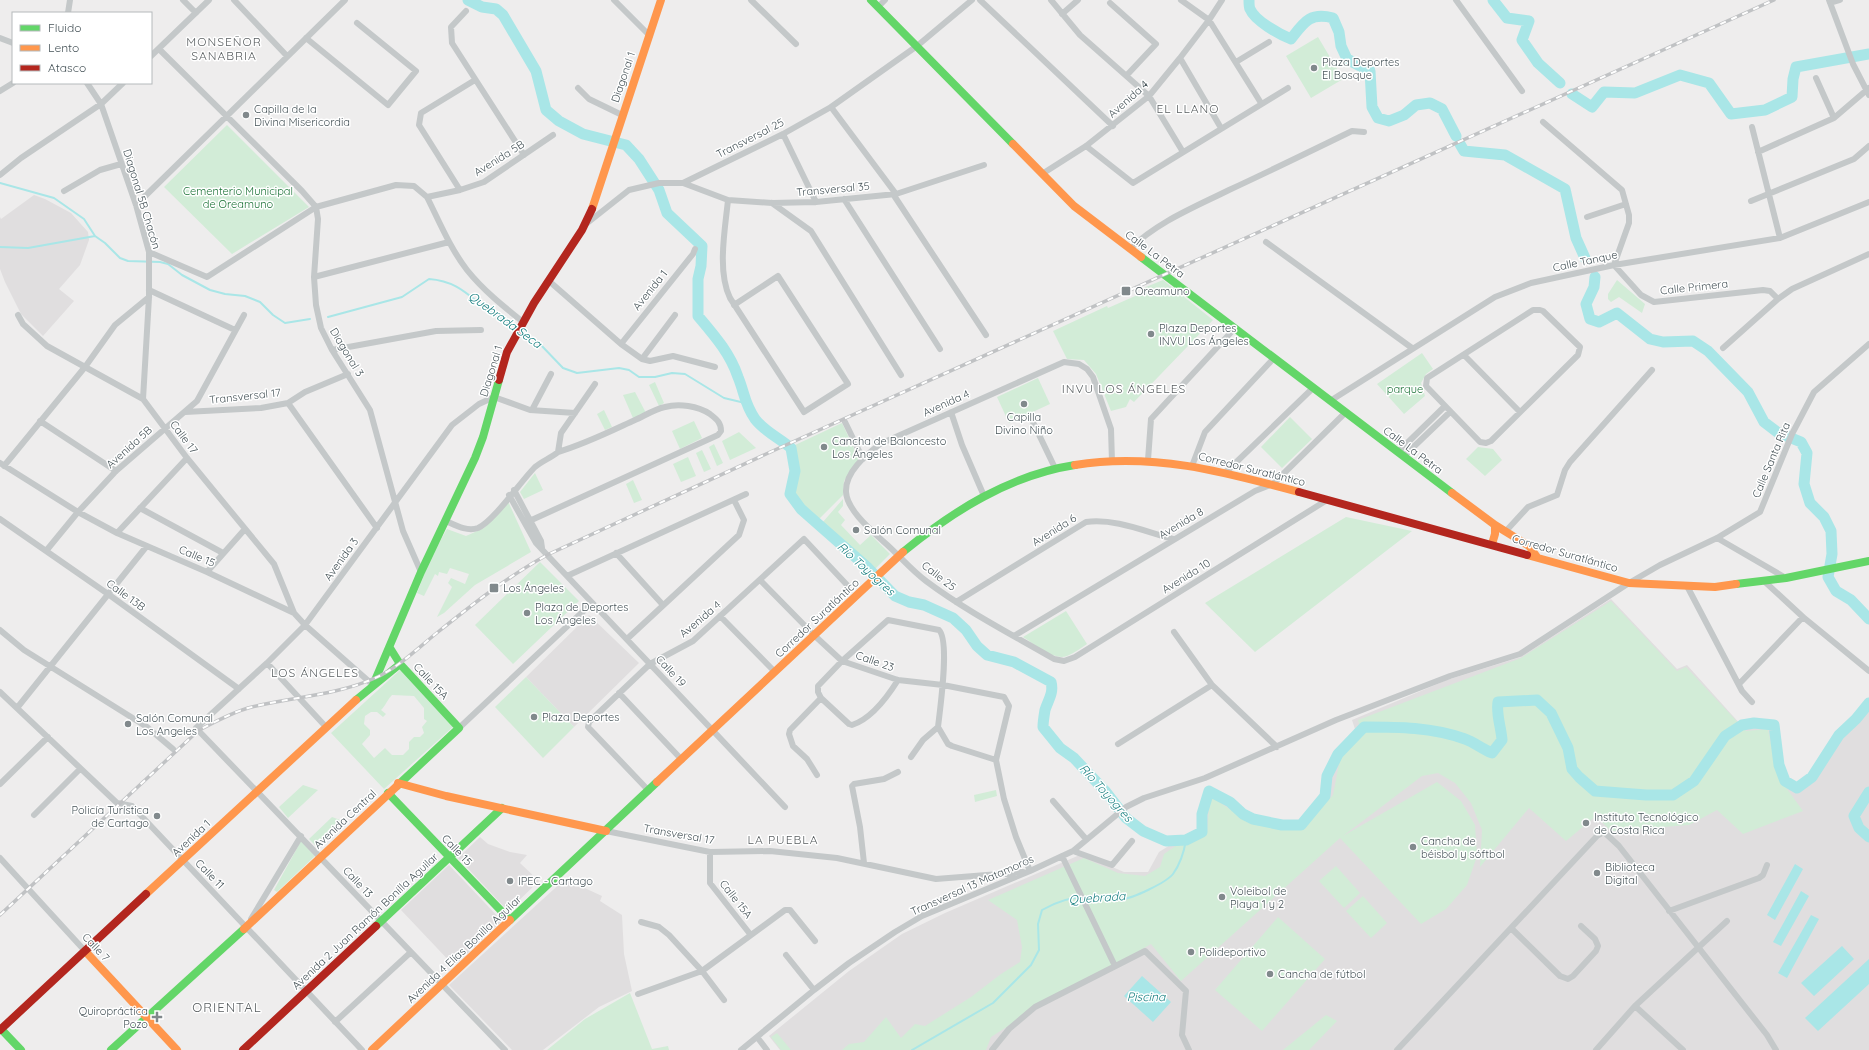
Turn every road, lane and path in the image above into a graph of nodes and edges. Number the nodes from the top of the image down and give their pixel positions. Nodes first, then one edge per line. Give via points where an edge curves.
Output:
1 (70, 0) edge
2 (183, 0) edge
3 (209, 0) edge
4 (234, 0) edge
5 (345, 0) edge
6 (614, 0) edge
7 (660, 0) edge
8 (751, 0) edge
9 (871, 0) edge
10 (885, 0) edge
11 (972, 0) edge
12 (980, 0) edge
13 (1051, 0) edge
14 (1078, 0) edge
15 (1181, 0) edge
16 (1222, 0) edge
17 (1456, 0) edge
18 (1840, 0) edge
19 (1829, 2) edge
20 (1110, 3) dead end
21 (878, 7) junction
22 (466, 10) dead end
23 (68, 12) edge
24 (196, 13) junction
25 (1062, 14) junction
26 (1209, 20) junction
27 (357, 23) dead end
28 (650, 36) junction
29 (0, 38) edge
30 (306, 38) junction
31 (1270, 42) dead end
32 (12, 43) edge
33 (796, 44) dead end
34 (917, 46) junction
35 (159, 49) junction
36 (152, 55) edge
37 (287, 56) junction
38 (1180, 58) junction
39 (1236, 62) junction
40 (1127, 75) junction
41 (1816, 78) dead end
42 (475, 80) junction
43 (12, 84) edge
44 (88, 84) edge
45 (122, 84) edge
46 (578, 88) dead end
47 (1288, 88) dead end
48 (1522, 91) dead end
49 (1868, 91) edge
50 (0, 92) edge
51 (1149, 96) junction
52 (1261, 103) junction
53 (101, 104) junction
54 (831, 107) junction
55 (622, 115) junction
56 (226, 116) junction
57 (1834, 118) junction
58 (1543, 122) dead end
59 (1113, 126) junction
60 (1752, 127) dead end
61 (1221, 128) junction
62 (1364, 132) dead end
63 (783, 134) junction
64 (553, 135) dead end
65 (1086, 146) junction
66 (1869, 146) edge
67 (1183, 152) junction
68 (1758, 152) junction
69 (524, 155) junction
70 (121, 164) junction
71 (984, 165) dead end
72 (1042, 174) junction
73 (0, 175) edge
74 (683, 183) junction
75 (64, 190) dead end
76 (460, 190) junction
77 (894, 194) junction
78 (1769, 194) junction
79 (427, 197) junction
80 (844, 199) junction
81 (728, 200) junction
82 (816, 202) junction
83 (1751, 202) dead end
84 (1869, 202) edge
85 (772, 203) junction
86 (1626, 204) junction
87 (136, 205) junction
88 (316, 207) junction
89 (1587, 217) dead end
90 (585, 225) junction
91 (1780, 238) junction
92 (449, 242) junction
93 (1266, 242) dead end
94 (694, 249) dead end
95 (1130, 249) junction
96 (149, 252) junction
97 (1869, 254) edge
98 (1614, 265) junction
99 (314, 277) junction
100 (549, 281) junction
101 (149, 290) junction
102 (149, 297) junction
103 (1778, 299) junction
104 (734, 305) junction
105 (18, 315) dead end
106 (244, 315) dead end
107 (675, 315) dead end
108 (522, 324) junction
109 (1235, 328) junction
110 (235, 330) junction
111 (480, 330) dead end
112 (986, 335) dead end
113 (621, 344) junction
114 (1869, 344) edge
115 (1412, 348) junction
116 (1723, 348) dead end
117 (940, 349) dead end
118 (332, 350) junction
119 (1464, 355) junction
120 (1274, 358) junction
121 (642, 359) junction
122 (85, 367) junction
123 (715, 367) dead end
124 (1652, 370) dead end
125 (348, 374) junction
126 (551, 374) dead end
127 (901, 375) dead end
128 (595, 384) dead end
129 (1313, 388) junction
130 (494, 397) junction
131 (143, 399) junction
132 (1330, 401) junction
133 (288, 403) junction
134 (1445, 406) junction
135 (532, 410) junction
136 (185, 412) junction
137 (951, 412) junction
138 (1450, 412) junction
139 (1520, 412) junction
140 (575, 413) junction
141 (1345, 413) junction
142 (1030, 416) dead end
143 (40, 421) junction
144 (845, 422) dead end
145 (164, 428) junction
146 (558, 452) junction
147 (1401, 454) junction
148 (186, 458) junction
149 (863, 459) junction
150 (1148, 460) junction
151 (1112, 462) junction
152 (2, 464) edge
153 (1192, 466) junction
154 (1055, 468) junction
155 (116, 470) junction
156 (1226, 472) junction
157 (848, 479) joint
158 (1273, 484) junction
159 (512, 493) junction
160 (746, 494) dead end
161 (984, 496) junction
162 (734, 500) junction
163 (1327, 500) junction
164 (395, 502) junction
165 (140, 508) junction
166 (78, 512) junction
167 (0, 519) edge
168 (446, 521) junction
169 (527, 522) junction
170 (1495, 525) junction
171 (245, 528) junction
172 (377, 528) junction
173 (1506, 531) junction
174 (117, 533) junction
175 (1717, 538) junction
176 (1173, 539) junction
177 (1492, 544) junction
178 (146, 547) junction
179 (46, 551) junction
180 (223, 553) junction
181 (616, 554) junction
182 (899, 556) junction
183 (1537, 557) junction
184 (1869, 561) edge
185 (207, 572) junction
186 (421, 572) junction
187 (567, 576) junction
188 (1786, 578) junction
189 (760, 580) junction
190 (1764, 581) junction
191 (1630, 583) junction
192 (848, 586) dead end
193 (1687, 586) junction
194 (108, 594) junction
195 (288, 598) junction
196 (956, 602) junction
197 (592, 603) junction
198 (663, 605) junction
199 (279, 606) junction
200 (294, 613) junction
201 (720, 616) junction
202 (1803, 617) junction
203 (305, 625) junction
204 (0, 630) edge
205 (1174, 632) dead end
206 (815, 636) junction
207 (1014, 636) junction
208 (627, 639) junction
209 (390, 648) junction
210 (1054, 659) joint
211 (842, 661) junction
212 (267, 663) junction
213 (400, 664) junction
214 (650, 664) junction
215 (50, 667) junction
216 (1869, 671) edge
217 (775, 672) junction
218 (898, 680) junction
219 (1740, 684) junction
220 (373, 685) junction
221 (943, 685) junction
222 (1212, 685) junction
223 (239, 690) junction
224 (0, 692) edge
225 (619, 693) junction
226 (821, 698) junction
227 (1752, 702) dead end
228 (17, 708) junction
229 (326, 727) junction
230 (938, 727) junction
231 (196, 728) joint
232 (459, 728) junction
233 (713, 731) junction
234 (48, 737) junction
235 (1118, 744) dead end
236 (1276, 747) junction
237 (173, 749) dead end
238 (910, 757) dead end
239 (682, 760) junction
240 (996, 760) junction
241 (80, 769) junction
242 (898, 772) dead end
243 (817, 775) dead end
244 (398, 783) junction
245 (0, 784) edge
246 (258, 790) junction
247 (649, 791) junction
248 (388, 793) junction
249 (1053, 801) dead end
250 (785, 807) dead end
251 (502, 808) junction
252 (34, 816) dead end
253 (593, 828) junction
254 (606, 831) junction
255 (301, 836) junction
256 (1086, 839) junction
257 (1132, 841) dead end
258 (584, 851) junction
259 (1073, 851) junction
260 (710, 852) junction
261 (321, 856) junction
262 (1062, 856) junction
263 (0, 858) edge
264 (449, 858) junction
265 (183, 861) junction
266 (864, 863) junction
267 (1767, 865) dead end
268 (1030, 871) junction
269 (1668, 911) junction
270 (510, 920) junction
271 (380, 921) junction
272 (1727, 921) dead end
273 (641, 922) dead end
274 (1581, 926) dead end
275 (246, 927) junction
276 (1511, 928) junction
277 (750, 934) junction
278 (815, 941) dead end
279 (1698, 948) junction
280 (84, 951) junction
281 (411, 952) junction
282 (786, 955) dead end
283 (1115, 966) junction
284 (702, 971) junction
285 (442, 985) junction
286 (814, 990) junction
287 (306, 991) junction
288 (638, 994) dead end
289 (724, 1000) dead end
290 (1635, 1006) junction
291 (146, 1017) junction
292 (335, 1022) junction
293 (0, 1029) edge
294 (757, 1037) junction
295 (1680, 1049) edge
296 (22, 1050) edge
297 (111, 1050) edge
298 (177, 1050) edge
299 (243, 1050) edge
300 (362, 1050) edge
301 (372, 1050) edge
302 (505, 1050) edge
303 (741, 1050) edge
304 (767, 1050) edge
305 (992, 1050) edge
306 (1189, 1050) edge
307 (1397, 1050) edge
308 (1596, 1050) edge
309 (1776, 1050) edge

1 - 23 street
2 - 24 street
3 - 24 street
4 - 37 street
5 - 30 street
6 - 28 street
7 - 28 main road, Diagonal 1
8 - 33 street
9 - 21 main road, Calle La Petra
10 - 21 street
11 - 34 street, Transversal 25
12 - 59 street
13 - 25 street
14 - 25 street
15 - 26 street
16 - 26 street, Avenida 4
17 - 48 street
18 - 19 street
19 - 49 street via 1853,64
20 - 40 street via 1156,44
21 - 34 main road, Calle La Petra
22 - 42 street via 451,27 452,43
24 - 35 street
25 - 40 street via 1080,35
26 - 38 street, Avenida 4
26 - 39 street
27 - 30 street via 416,71 388,105
28 - 55 main road, Diagonal 1
29 - 32 street
30 - 37 street
31 - 39 street
34 - 54 street, Transversal 25
34 - 72 main road, Calle La Petra
35 - 36 street
35 - 56 street
37 - 56 street
38 - 51 street, Avenida 4
38 - 61 street
39 - 52 street
40 - 51 street
41 - 57 street
42 - 69 street
42 - 76 street via 421,113 419,125
43 - 50 street
44 - 53 street, Diagonal 5B Chacón
45 - 53 street
46 - 55 street via 590,98
47 - 52 street
49 - 57 street
51 - 59 street, Avenida 4
51 - 67 street
52 - 61 street
53 - 70 street, Diagonal 5B Chacón
53 - 73 street
54 - 63 street, Transversal 25
54 - 77 street
55 - 90 main road, Diagonal 1 via 595,203
56 - 87 street
56 - 88 street
57 - 68 street
58 - 86 street via 1622,190
59 - 65 street, Avenida 4
60 - 68 street
61 - 67 street
62 - 95 street via 1352,131 1204,203 1159,226
63 - 74 street, Transversal 25
63 - 82 street
64 - 69 street, Avenida 5B
65 - 67 street via 1133,183
65 - 72 street, Avenida 4
66 - 78 street via 1854,159
68 - 78 street
69 - 76 street, Avenida 5B via 484,182
70 - 75 street via 100,170
70 - 87 street, Diagonal 5B Chacón
71 - 77 street, Transversal 35
72 - 95 main road, Calle La Petra via 1074,206
74 - 81 street, Transversal 35
74 - 90 street, Transversal 25 via 658,183 629,190
76 - 79 street, Avenida 5B
77 - 80 street, Transversal 35
77 - 112 street
78 - 83 street
78 - 91 street
79 - 88 street via 414,186 396,185
79 - 92 street
80 - 82 street, Transversal 35
80 - 117 street
81 - 85 street, Transversal 35
81 - 104 street via 724,238 724,280 725,288
82 - 85 street, Transversal 35
84 - 91 street, Calle Tanque
85 - 127 street via 811,231
86 - 89 street
86 - 98 street via 1629,223
87 - 96 street, Diagonal 5B Chacón
88 - 96 street via 207,277
88 - 99 street, Diagonal 3 via 318,219
90 - 100 main road, Diagonal 1
91 - 98 street, Calle Tanque
92 - 99 street
92 - 108 street via 466,268 488,293
93 - 115 street
94 - 113 street, Avenida 1
95 - 109 main road, Calle La Petra
96 - 101 street, Diagonal 5B Chacón
97 - 103 street via 1802,284
98 - 103 street, Calle Primera via 1641,295 1654,302 1763,290 1770,291
98 - 115 street, Calle Tanque via 1531,283 1495,297
99 - 118 street, Diagonal 3 via 321,328
100 - 108 main road, Diagonal 1
100 - 113 street
101 - 102 street, Diagonal 5B Chacón
101 - 110 street
102 - 122 street via 115,325
102 - 131 street, Diagonal 5B Chacón
103 - 116 street
104 - 104 street via 804,412 848,384 778,276
105 - 122 street, Calle 17 via 23,324 46,346
106 - 110 street, Avenida 5B
107 - 121 street
108 - 130 main road, Diagonal 1 via 502,366
109 - 120 main road, Calle La Petra
109 - 150 street via 1151,419
110 - 136 street, Avenida 5B via 197,401
111 - 118 street via 436,331
113 - 121 street
114 - 175 street, Calle Santa Rita via 1814,392 1792,434 1760,512
115 - 132 street, Calle Tanque
118 - 125 street, Diagonal 3
119 - 134 street via 1427,378 1425,382
119 - 139 street
119 - 139 street via 1533,310 1540,310 1580,347 1578,355
120 - 129 main road, Calle La Petra
120 - 153 street via 1205,432
121 - 123 street via 650,361 673,356
122 - 131 street, Calle 17
122 - 143 street
124 - 173 street via 1570,462 1558,495 1528,507
125 - 133 street, Transversal 17 via 305,392
125 - 164 street, Diagonal 3 via 371,414
126 - 135 street
128 - 140 street
129 - 132 main road, Calle La Petra
129 - 156 street
130 - 135 street
130 - 164 street, Avenida 3 via 479,404 452,426
130 - 168 main road, Diagonal 1 via 475,458
131 - 145 street, Calle 17
132 - 141 main road, Calle La Petra
133 - 136 street, Transversal 17 via 261,408
133 - 172 street
134 - 138 street
134 - 147 street
135 - 140 street
136 - 145 street, Avenida 5B
137 - 149 street, Avenida 4 via 880,444
137 - 151 street, Avenida 4 via 1064,362 1079,364 1093,377 1111,429
137 - 161 street
138 - 139 street via 1480,442 1486,443
138 - 147 street
140 - 146 street via 561,434
141 - 147 main road, Calle La Petra
141 - 158 street, Avenida 8
142 - 154 street
143 - 152 street
143 - 155 street
144 - 149 street
145 - 148 street, Calle 17
145 - 155 street, Avenida 5B
146 - 159 street via 535,468
146 - 169 street via 578,446 666,406 686,405 703,411 719,422 721,431 718,435
147 - 170 main road, Calle La Petra
148 - 165 street
148 - 171 street, Calle 17
149 - 157 street, Avenida 4
150 - 151 main road, Corredor Suratlántico
150 - 153 main road, Corredor Suratlántico
151 - 154 main road, Corredor Suratlántico
152 - 166 street, Calle 15
153 - 156 main road, Corredor Suratlántico
154 - 161 main road, Corredor Suratlántico via 1026,477
155 - 166 street, Avenida 5B
156 - 158 main road, Corredor Suratlántico
157 - 182 street, Calle 25 via 848,502 864,522
158 - 163 main road, Corredor Suratlántico
158 - 176 street, Avenida 8 via 1255,491
159 - 168 street via 490,519 478,528 460,527
159 - 169 street, Calle 19
160 - 162 street
161 - 182 main road, Corredor Suratlántico via 934,527
162 - 181 street
162 - 198 street via 744,520 739,535
163 - 177 main road, Corredor Suratlántico
163 - 210 street, Avenida 10 via 1075,657 1064,661
164 - 172 street, Avenida 3
164 - 186 street via 403,530
165 - 174 street
165 - 180 street
166 - 174 street, Calle 15
166 - 179 street, Avenida 5B
167 - 179 street, Calle 13B
168 - 186 main road, Diagonal 1
169 - 187 street, Calle 19 via 541,541 542,548
170 - 173 main road, Calle La Petra
170 - 177 main road
171 - 180 street
171 - 195 street, Calle 17 via 274,564
172 - 203 street, Avenida 3
173 - 183 main road, Calle La Petra via 1529,546
174 - 178 street, Calle 15
175 - 188 street
175 - 191 street, Calle Santa Rita via 1660,565
176 - 196 street, Avenida 6 via 1118,524 1086,522
176 - 207 street, Avenida 8
177 - 183 main road, Corredor Suratlántico
178 - 185 street, Calle 15
178 - 194 street
179 - 194 street, Calle 13B
180 - 185 street
181 - 187 street
181 - 198 street
182 - 196 street, Calle 25 via 924,580
182 - 206 main road, Corredor Suratlántico
183 - 191 main road, Corredor Suratlántico
184 - 188 main road, Corredor Suratlántico
185 - 199 street, Calle 15
186 - 209 main road, Diagonal 1
187 - 197 street, Calle 19
188 - 190 main road, Corredor Suratlántico
189 - 192 street, Avenida 4 via 804,539
189 - 201 street, Avenida 4
189 - 206 street, Calle 23
190 - 193 main road, Corredor Suratlántico via 1715,587
190 - 202 street
191 - 193 main road, Corredor Suratlántico
191 - 236 street, Calle Santa Rita via 1520,654 1450,676 1336,720
193 - 219 street
194 - 215 street
194 - 223 street, Calle 13B
195 - 199 street
195 - 200 street, Calle 17
196 - 207 street, Calle 25
197 - 208 street, Calle 19
197 - 232 street, Avenida Central
198 - 208 street
199 - 200 street, Calle 15
200 - 203 street, Calle 15
201 - 214 street, Avenida 4 via 693,641
201 - 217 street
202 - 216 street
202 - 219 street
203 - 212 street, Avenida 3
203 - 220 street, Calle 15
204 - 215 street
205 - 222 street
206 - 211 street, Calle 23
206 - 217 main road, Corredor Suratlántico
207 - 210 street, Calle 25
208 - 214 street, Calle 19
209 - 213 main road, Calle 15A
209 - 220 main road, Diagonal 1
211 - 218 street, Calle 23
211 - 221 street via 888,620 939,630 943,633 944,642
211 - 226 street via 818,686
212 - 223 street, Avenida 3
212 - 229 street
213 - 220 main road, Avenida 1
213 - 232 main road, Calle 15A
214 - 225 street, Avenida 4
214 - 233 street, Calle 19
215 - 228 street
215 - 237 street via 134,718
217 - 233 main road, Corredor Suratlántico
218 - 221 street, Calle 23
218 - 226 street via 887,698 855,724 849,724
219 - 227 street
220 - 229 main road, Avenida 1
221 - 230 street
221 - 240 street, Calle 23 via 1004,697 1009,706
222 - 235 street
222 - 236 street
223 - 231 street, Avenida 3
224 - 228 street, Calle 11
225 - 239 street
225 - 247 street, Avenida 4 via 587,724
226 - 243 street via 790,730 789,738
228 - 234 street, Calle 11
229 - 246 main road, Avenida 1
230 - 238 street via 923,740
230 - 240 street via 952,746
231 - 246 street, Calle 13
232 - 244 main road, Avenida Central
233 - 239 main road, Corredor Suratlántico
233 - 250 street, Calle 19
234 - 241 street, Calle 11
234 - 245 street
236 - 256 street, Transversal 13 Matamoros via 1205,778 1144,798 1116,814
239 - 247 main road, Corredor Suratlántico
240 - 268 street via 1004,800
241 - 252 street
241 - 265 street, Calle 11 via 116,803 132,806
242 - 266 street via 884,779 852,786
244 - 248 main road, Avenida Central
244 - 251 main road, Transversal 17
246 - 255 street, Calle 13
246 - 265 main road, Avenida 1
247 - 254 main road, Corredor Suratlántico
248 - 261 main road, Avenida Central
248 - 264 main road, Calle 15
249 - 256 street
251 - 253 main road, Transversal 17
251 - 264 main road, Avenida 2 Juan Ramón Bonilla Aguilar
253 - 254 main road, Transversal 17
253 - 258 main road
254 - 258 main road, Avenida 4 Elías Bonilla Aguilar
254 - 260 street, Transversal 17
255 - 261 street, Calle 13
255 - 275 street
256 - 259 street, Transversal 13 Matamoros
257 - 259 street via 1112,865
258 - 270 main road, Avenida 4 Elías Bonilla Aguilar
259 - 262 street, Transversal 13 Matamoros
260 - 266 street, Transversal 17 via 790,853
260 - 277 street, Calle 15A via 710,883
261 - 271 street, Calle 13
261 - 275 main road, Avenida Central
262 - 268 street, Transversal 13 Matamoros
262 - 283 street
263 - 280 street, Calle 7
264 - 270 main road, Calle 15
264 - 271 main road, Avenida 2 Juan Ramón Bonilla Aguilar
265 - 275 street, Calle 11
265 - 280 main road, Avenida 1
266 - 268 street, Transversal 17 via 936,879
267 - 269 street via 1759,878
268 - 286 street, Transversal 13 Matamoros via 922,916 888,936
269 - 276 street via 1618,846 1604,832 1597,836
269 - 279 street
270 - 285 main road, Avenida 4 Elías Bonilla Aguilar
271 - 281 street, Calle 13
271 - 287 main road, Avenida 2 Juan Ramón Bonilla Aguilar
272 - 279 street
273 - 284 street via 659,928 669,935
274 - 276 street via 1595,939 1598,946 1568,979 1560,976
275 - 287 street, Calle 11
275 - 291 main road, Avenida Central
276 - 307 street
277 - 278 street via 788,909
277 - 284 street
279 - 290 street
279 - 309 street
280 - 291 main road, Calle 7
280 - 293 main road, Avenida 1
281 - 285 street, Calle 13
281 - 292 street
282 - 286 street
283 - 305 street via 1035,1007 1009,1029
283 - 306 street via 1144,951 1183,987 1186,996 1182,1035
284 - 288 street
284 - 289 street
285 - 301 main road, Avenida 4 Elías Bonilla Aguilar
285 - 302 street, Calle 13
286 - 294 street, Transversal 13 Matamoros
287 - 292 street, Calle 11
287 - 299 main road, Avenida 2 Juan Ramón Bonilla Aguilar
290 - 295 street
290 - 308 street
291 - 297 main road, Avenida Central
291 - 298 main road, Calle 7
292 - 300 street, Calle 11
293 - 296 main road
294 - 303 street, Transversal 13 Matamoros
294 - 304 street

